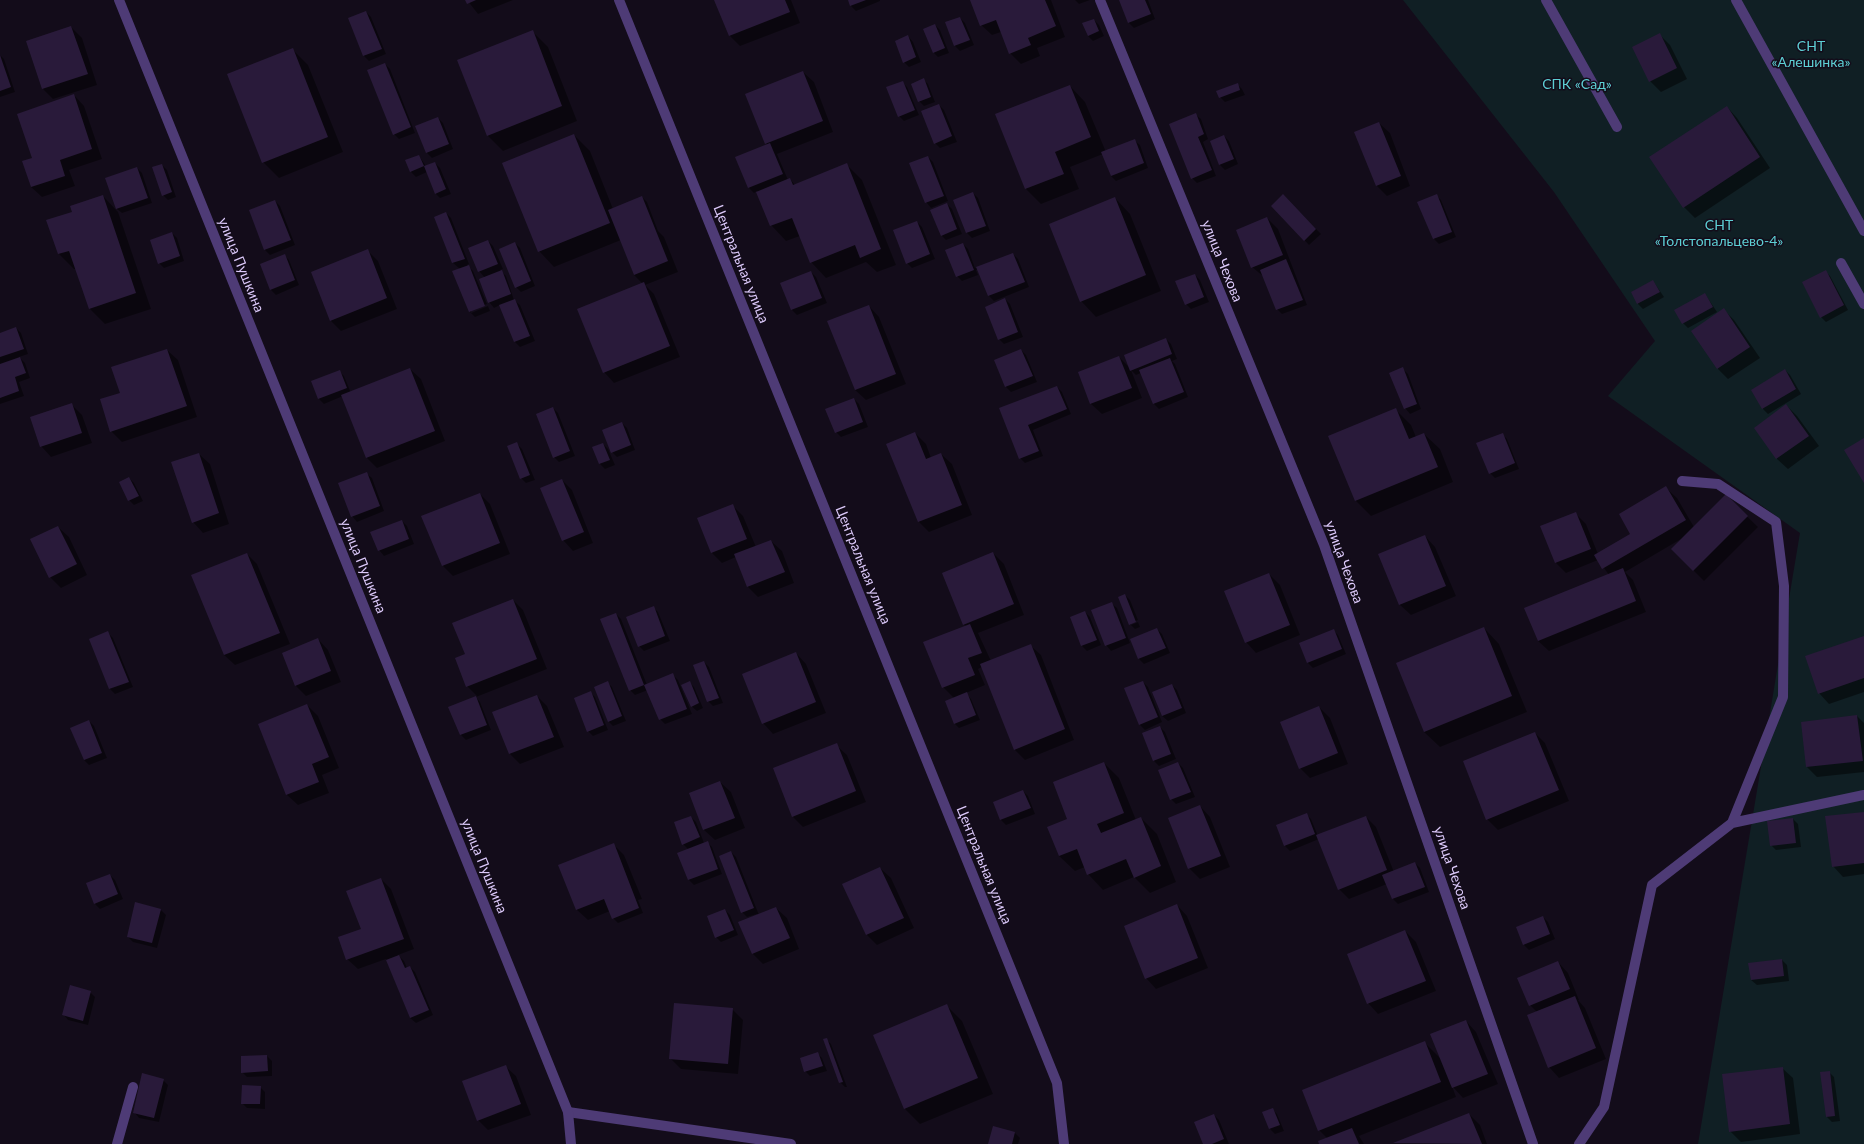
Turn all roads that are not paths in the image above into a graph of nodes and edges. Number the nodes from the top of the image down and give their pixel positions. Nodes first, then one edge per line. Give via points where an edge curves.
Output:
1 (119, 0) edge
2 (619, 0) edge
3 (1100, 0) edge
4 (1546, 0) edge
5 (1736, 0) edge
6 (1617, 127) dead end
7 (1864, 231) edge
8 (1841, 263) dead end
9 (1864, 304) edge
10 (1682, 481) dead end
11 (1864, 795) edge
12 (1732, 823) junction
13 (133, 1087) dead end
14 (568, 1112) junction
15 (117, 1144) edge
16 (571, 1144) edge
17 (791, 1144) edge
18 (1064, 1144) edge
19 (1533, 1144) edge
20 (1579, 1144) edge

1 - 14 street, улица Пушкина
2 - 18 street, Центральная улица via 1057,1083
3 - 19 street, улица Чехова via 1324,545
4 - 6 street
5 - 7 street
8 - 9 street
10 - 12 street via 1718,484 1776,522 1784,586 1783,697
11 - 12 street
12 - 20 street via 1652,885 1604,1107
13 - 15 street
14 - 16 street, улица Пушкина
14 - 17 street

